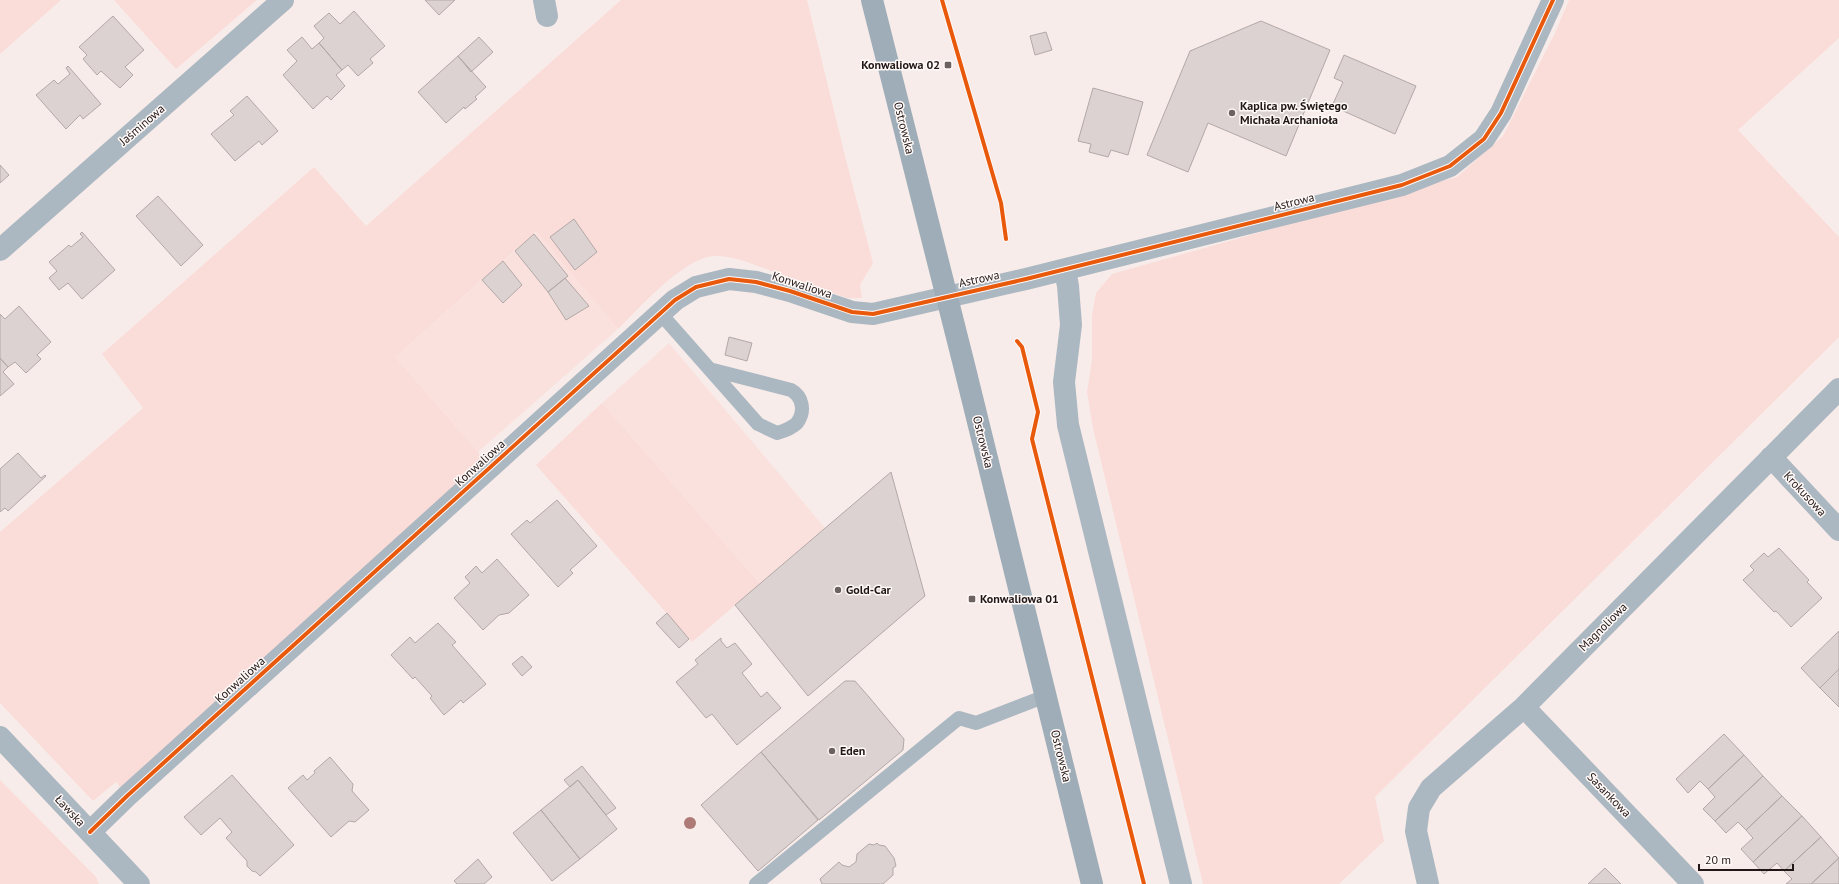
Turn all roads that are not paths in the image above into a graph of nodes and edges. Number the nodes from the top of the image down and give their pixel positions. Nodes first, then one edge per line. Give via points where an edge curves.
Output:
1 (283, 0) edge
2 (872, 0) edge
3 (1553, 0) edge
4 (0, 250) edge
5 (1065, 270) junction
6 (947, 297) junction
7 (660, 313) junction
8 (709, 369) junction
9 (1839, 389) edge
10 (1771, 457) junction
11 (1839, 530) edge
12 (1046, 696) junction
13 (1524, 707) junction
14 (0, 737) edge
15 (90, 832) junction
16 (139, 884) edge
17 (756, 884) edge
18 (1092, 884) edge
19 (1181, 884) edge
20 (1428, 884) edge
21 (1693, 884) edge

1 - 4 street, Jaśminowa
2 - 6 main road, Ostrowska
3 - 5 street, Astrowa via 1501,113 1484,139 1450,166 1402,185
5 - 6 street, Astrowa
5 - 19 street via 1071,324 1064,382 1068,425
6 - 7 street, Konwaliowa via 873,314 852,312 756,282 729,279 696,287
6 - 12 main road, Ostrowska
7 - 8 lane
7 - 15 street, Konwaliowa
8 - 8 lane via 758,424 777,433 798,422 802,410 801,399 796,393
9 - 10 street, Magnoliowa
10 - 11 street, Krokusowa
10 - 13 street, Magnoliowa
12 - 17 lane via 976,723 959,718
12 - 18 main road, Ostrowska
13 - 20 street, Magnoliowa via 1431,788 1419,808 1416,831
13 - 21 street, Sasankowa
14 - 15 street, Ławska
15 - 16 street, Ławska

